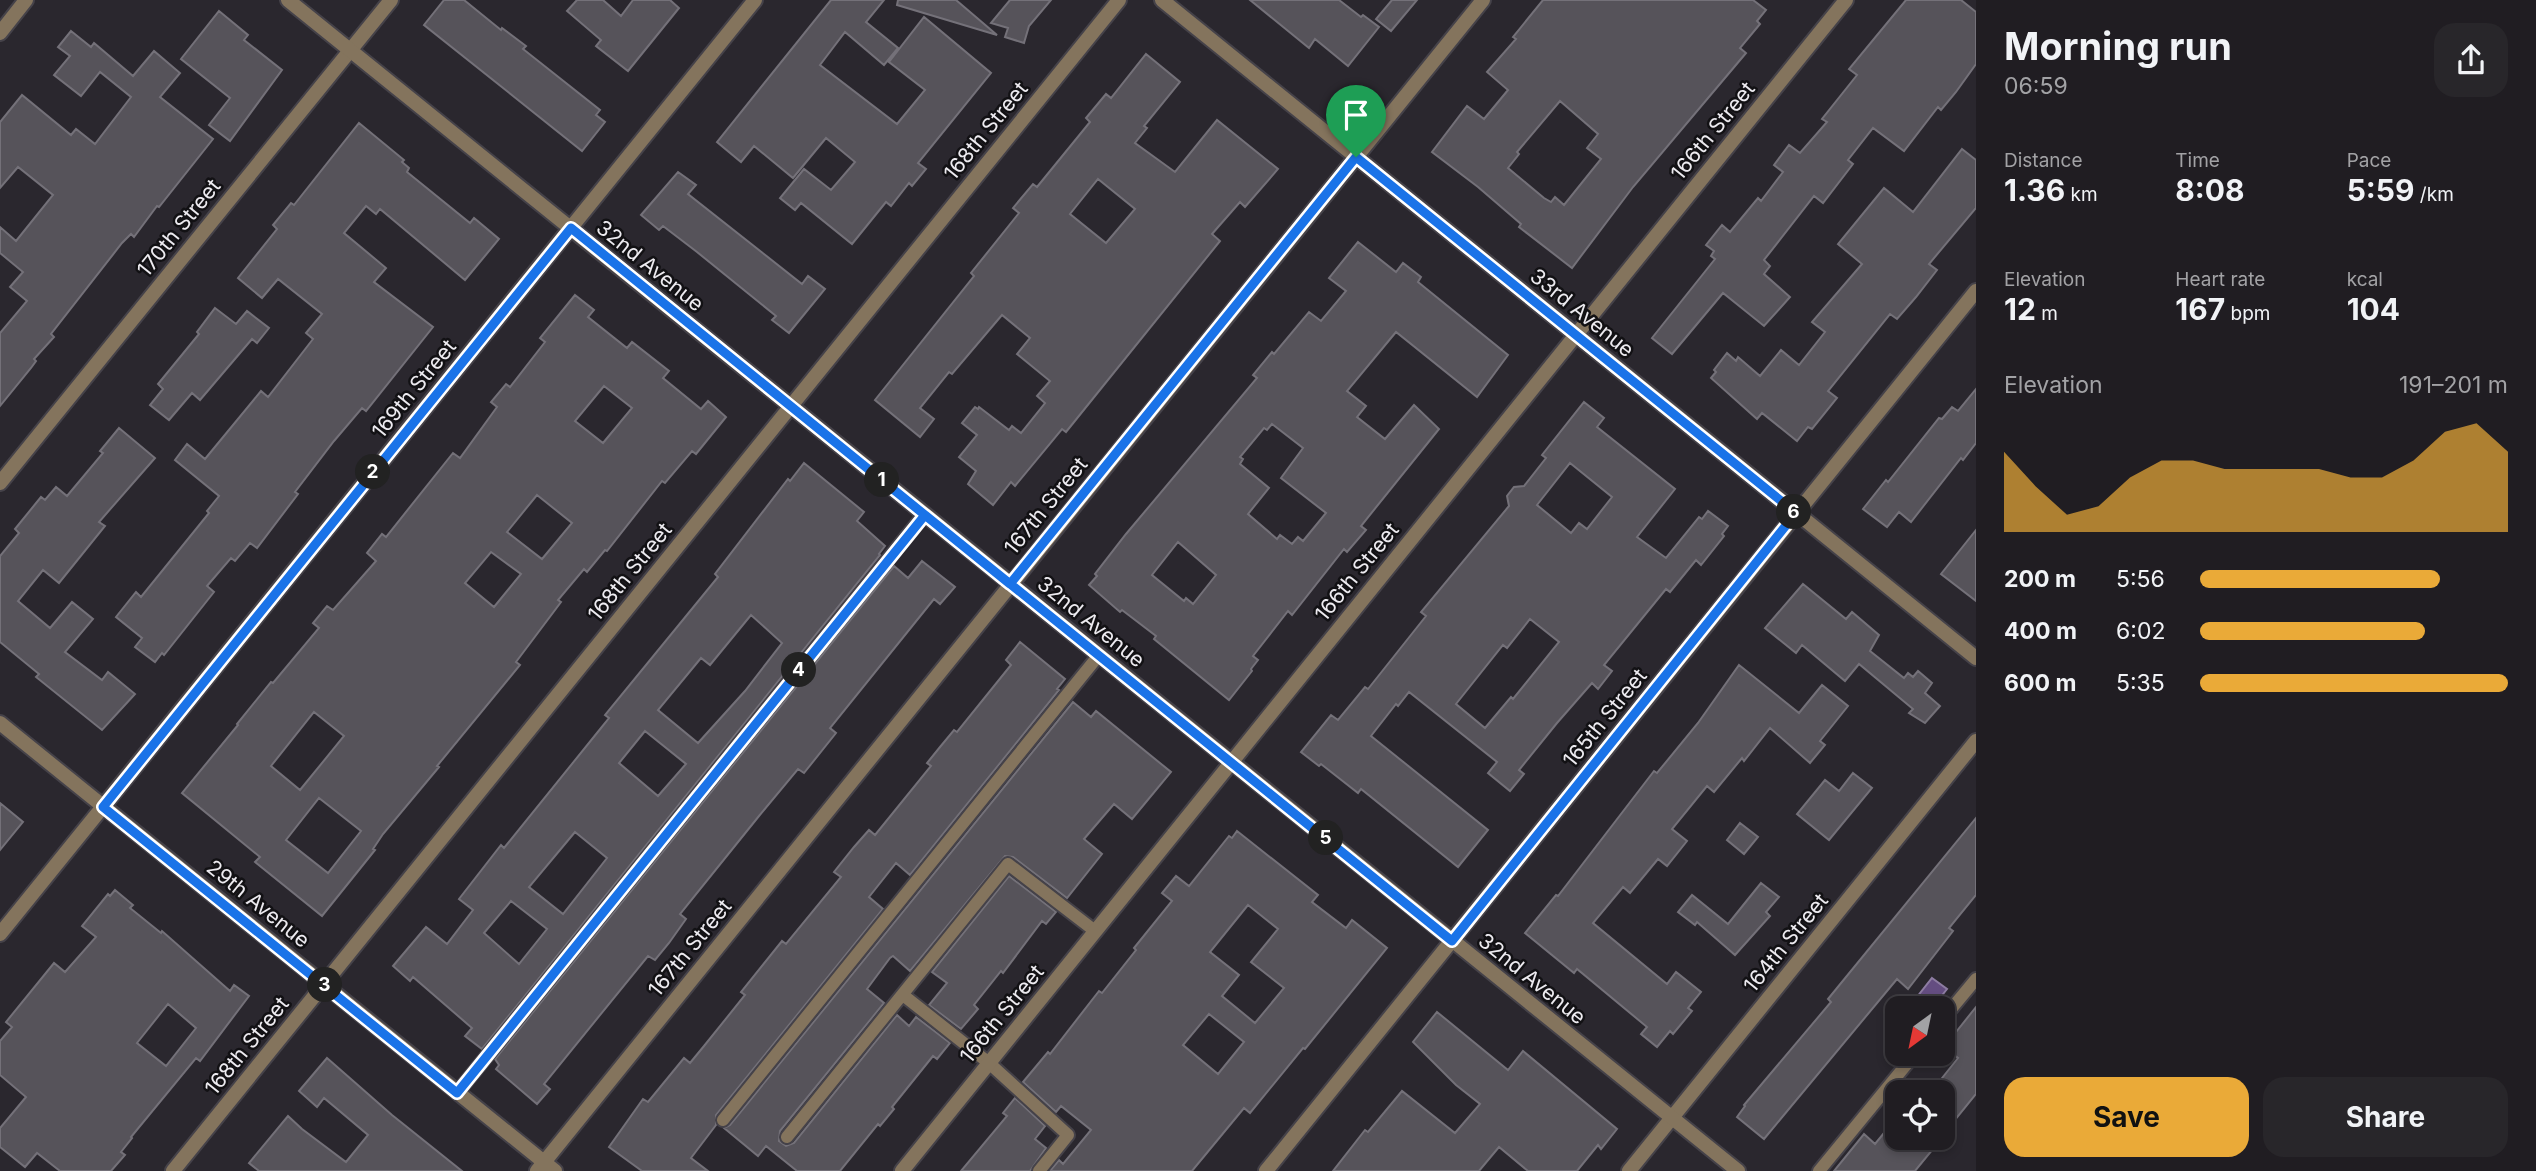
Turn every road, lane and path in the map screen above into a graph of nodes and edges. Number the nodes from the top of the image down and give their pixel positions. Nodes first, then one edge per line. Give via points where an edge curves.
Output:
1 (26, 0) edge
2 (288, 0) edge
3 (391, 0) edge
4 (755, 0) edge
5 (1119, 0) edge
6 (1162, 0) edge
7 (1483, 0) edge
8 (1846, 0) edge
9 (0, 33) edge
10 (350, 50) junction
11 (1356, 157) junction
12 (571, 228) junction
13 (1976, 291) edge
14 (1576, 334) junction
15 (790, 407) junction
16 (0, 483) edge
17 (1796, 513) junction
18 (925, 515) junction
19 (1010, 584) junction
20 (1099, 655) junction
21 (1976, 658) edge
22 (0, 723) edge
23 (1976, 741) edge
24 (1231, 761) junction
25 (103, 807) junction
26 (1095, 930) junction
27 (0, 934) edge
28 (1452, 941) junction
29 (1976, 979) edge
30 (324, 984) junction
31 (903, 995) junction
32 (1955, 1004) edge
33 (989, 1063) junction
34 (1905, 1066) edge
35 (457, 1093) junction
36 (1672, 1118) junction
37 (723, 1120) dead end
38 (787, 1137) dead end
39 (545, 1168) edge
40 (173, 1171) edge
41 (902, 1171) edge
42 (1039, 1171) edge
43 (1266, 1171) edge
44 (1629, 1171) edge
45 (1738, 1171) edge
46 (1819, 1171) edge

1 - 9 street
2 - 10 street, 32nd Avenue
3 - 10 street, 170th Street
4 - 12 street, 169th Street
5 - 15 street, 168th Street
6 - 11 street, 33rd Avenue
7 - 11 street, 167th Street
8 - 14 street, 166th Street
10 - 12 street, 32nd Avenue
10 - 16 street, 170th Street
11 - 14 street, 33rd Avenue
11 - 19 street, 167th Street
12 - 15 street, 32nd Avenue
12 - 25 street, 169th Street
13 - 17 street, 165th Street
14 - 17 street, 33rd Avenue
14 - 24 street, 166th Street
15 - 18 street, 32nd Avenue
15 - 30 street, 168th Street
17 - 21 street, 33rd Avenue
17 - 28 street, 165th Street
18 - 19 street, 32nd Avenue
18 - 35 lane
19 - 20 street, 32nd Avenue
19 - 39 street, 167th Street
20 - 24 street, 32nd Avenue
20 - 37 lane
22 - 25 street, 29th Avenue
23 - 36 street, 164th Street
24 - 26 street, 166th Street
24 - 28 street, 32nd Avenue
25 - 27 street, 169th Street
25 - 30 street, 29th Avenue
26 - 31 lane via 1009,864
26 - 33 street, 166th Street
28 - 36 street, 32nd Avenue
28 - 43 street, 165th Street
29 - 32 lane
30 - 35 street, 29th Avenue
30 - 40 street, 168th Street
31 - 33 lane
31 - 38 lane
33 - 41 street, 166th Street
33 - 42 lane via 1068,1135
34 - 46 lane
35 - 39 street, 29th Avenue
36 - 44 street, 164th Street
36 - 45 street, 32nd Avenue

